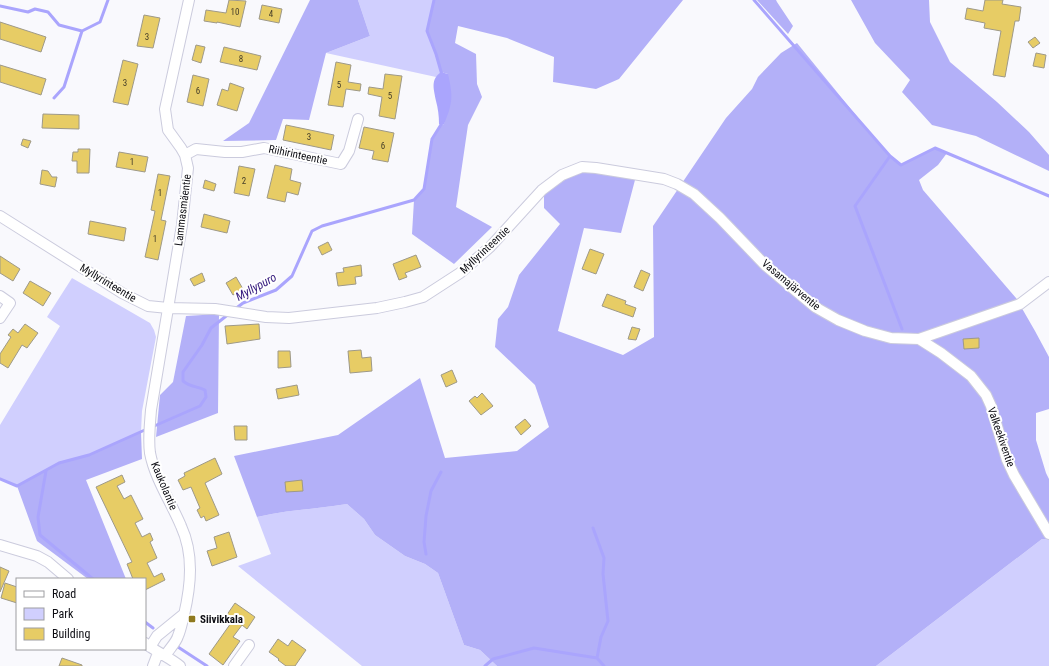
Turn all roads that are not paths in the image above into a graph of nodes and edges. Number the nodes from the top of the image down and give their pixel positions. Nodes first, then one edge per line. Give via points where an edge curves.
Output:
1 (189, 0) edge
2 (358, 119) dead end
3 (185, 155) junction
4 (664, 179) joint
5 (0, 216) edge
6 (1049, 282) edge
7 (0, 296) edge
8 (168, 308) junction
9 (0, 318) edge
10 (919, 339) junction
11 (1049, 534) edge
12 (0, 544) edge
13 (67, 578) edge
14 (184, 614) junction
15 (249, 645) dead end
16 (154, 649) edge
17 (153, 666) edge
18 (180, 666) edge
19 (234, 666) edge

1 - 3 street, Lammasmäentie via 165,110 168,130
2 - 3 street, Riihirinteentie via 349,151 341,164 264,148 242,152 196,149
3 - 8 street, Lammasmäentie via 188,168 182,224
4 - 8 street, Myllyrinteentie via 582,167 562,175 542,190 490,247 460,273 423,296 405,302 377,308 289,318 228,310
4 - 10 street, Vasamajärventie via 694,194 766,266 815,307 865,331 891,338
5 - 8 street, Myllyrinteentie via 122,293 148,306
6 - 10 street, Vasamajärventie via 1020,304
7 - 9 street via 10,303
8 - 14 street, Kaukolantie via 151,410 150,439 152,458 161,484 182,527 187,544 190,566
10 - 11 street, Valkeekiventie via 941,352 971,376 986,395 1007,460
12 - 13 street via 37,556
14 - 16 street, Kaukolantie via 157,636
14 - 16 street, Kaukolantie via 179,635
15 - 19 street
16 - 17 street, Kaukolantie
16 - 18 street

